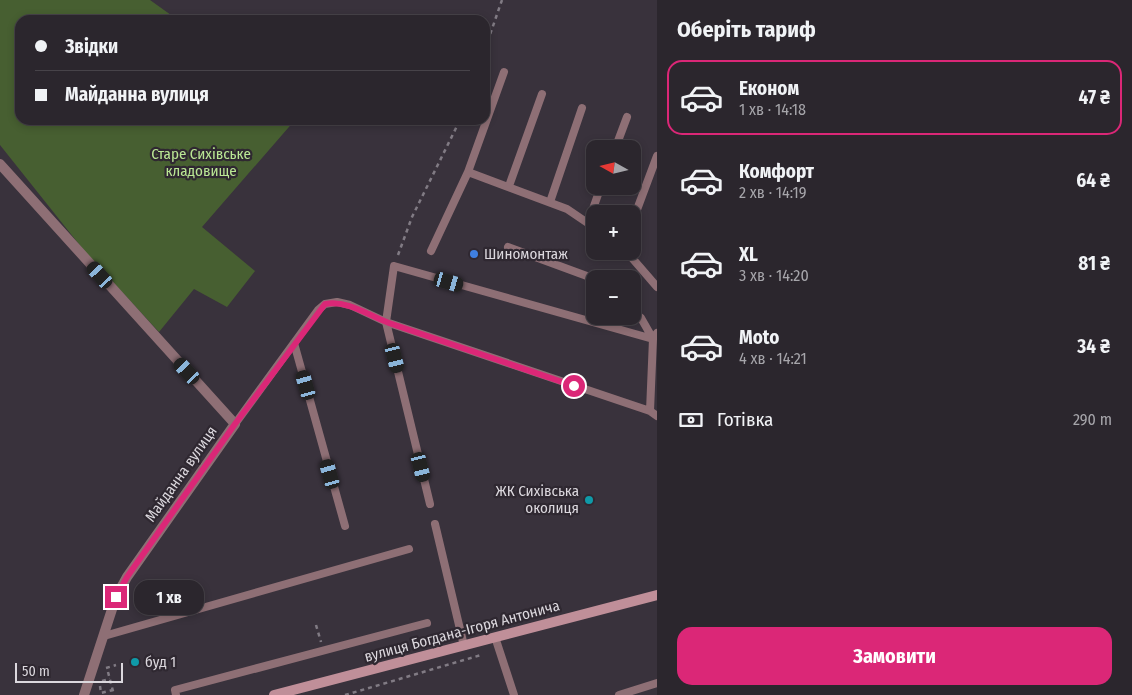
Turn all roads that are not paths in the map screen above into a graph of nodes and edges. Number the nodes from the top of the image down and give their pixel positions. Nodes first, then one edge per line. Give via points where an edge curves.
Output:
1 (504, 72) dead end
2 (542, 94) dead end
3 (582, 108) dead end
4 (490, 111) edge
5 (627, 117) dead end
6 (485, 125) edge
7 (619, 140) edge
8 (657, 156) edge
9 (0, 164) edge
10 (468, 172) junction
11 (509, 186) junction
12 (550, 202) junction
13 (639, 205) edge
14 (586, 222) edge
15 (508, 247) dead end
16 (431, 251) dead end
17 (634, 260) edge
18 (657, 272) edge
19 (586, 276) edge
20 (650, 278) junction
21 (657, 287) edge
22 (641, 318) edge
23 (386, 322) junction
24 (655, 336) edge
25 (294, 343) junction
26 (654, 414) edge
27 (235, 424) junction
28 (430, 504) dead end
29 (435, 524) dead end
30 (345, 526) dead end
31 (408, 549) dead end
32 (657, 595) edge
33 (428, 623) dead end
34 (104, 636) junction
35 (495, 638) junction
36 (464, 646) junction
37 (657, 683) edge
38 (84, 695) edge
39 (176, 695) edge
40 (274, 695) edge
41 (514, 695) edge
42 (618, 695) edge

1 - 4 lane
2 - 11 lane
3 - 12 lane
5 - 7 lane
6 - 10 lane
8 - 13 lane
9 - 27 street, Майданна вулиця
10 - 11 lane
10 - 16 lane
11 - 12 lane
12 - 14 lane
15 - 19 lane
17 - 20 lane
18 - 20 lane
20 - 21 lane
22 - 24 lane
23 - 24 lane via 394,266
23 - 25 lane via 344,304 325,304
23 - 26 lane
23 - 28 lane
24 - 26 lane
25 - 27 lane
25 - 30 lane
27 - 34 street, Майданна вулиця via 127,577 116,597
29 - 36 lane
31 - 34 lane
32 - 35 main road, вулиця Богдана-Ігоря Антонича
33 - 39 lane via 175,690
34 - 38 street, Майданна вулиця
35 - 36 main road, вулиця Богдана-Ігоря Антонича
35 - 41 lane
36 - 40 main road, вулиця Богдана-Ігоря Антонича
37 - 42 lane

